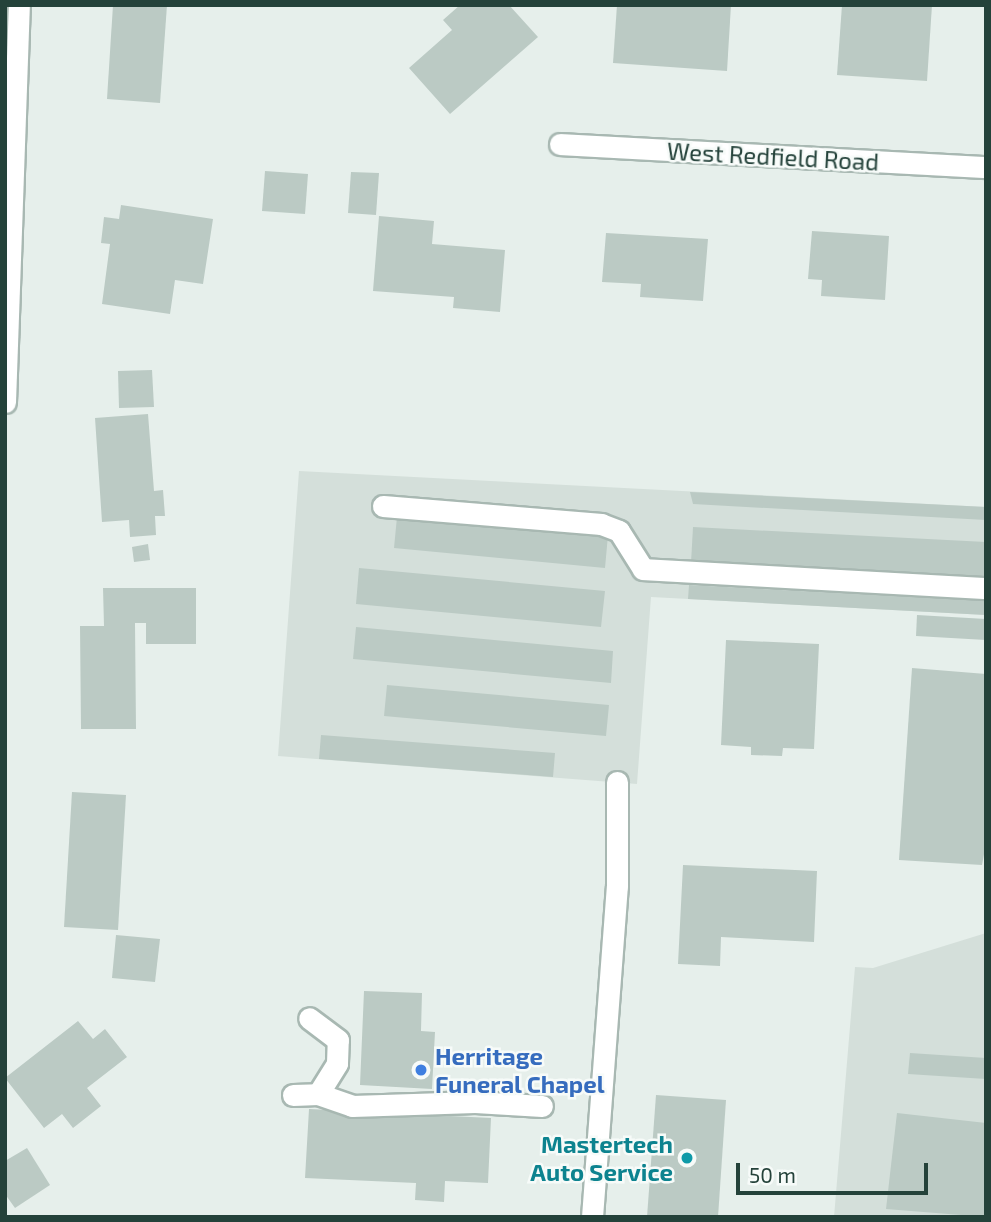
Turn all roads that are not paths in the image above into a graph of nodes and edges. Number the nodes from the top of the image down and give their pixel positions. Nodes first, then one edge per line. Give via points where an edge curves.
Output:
1 (19, 5) edge
2 (559, 144) dead end
3 (986, 167) edge
4 (6, 388) edge
5 (5, 402) edge
6 (383, 506) dead end
7 (986, 588) edge
8 (617, 782) dead end
9 (309, 1018) dead end
10 (318, 1094) junction
11 (293, 1095) dead end
12 (542, 1106) dead end
13 (592, 1217) edge

1 - 4 street
2 - 3 street, West Redfield Road
4 - 5 street
6 - 7 street via 601,524 619,531 643,569
8 - 13 street via 617,886
9 - 10 street via 338,1040 337,1063
10 - 11 street
10 - 12 street via 352,1106 475,1102

